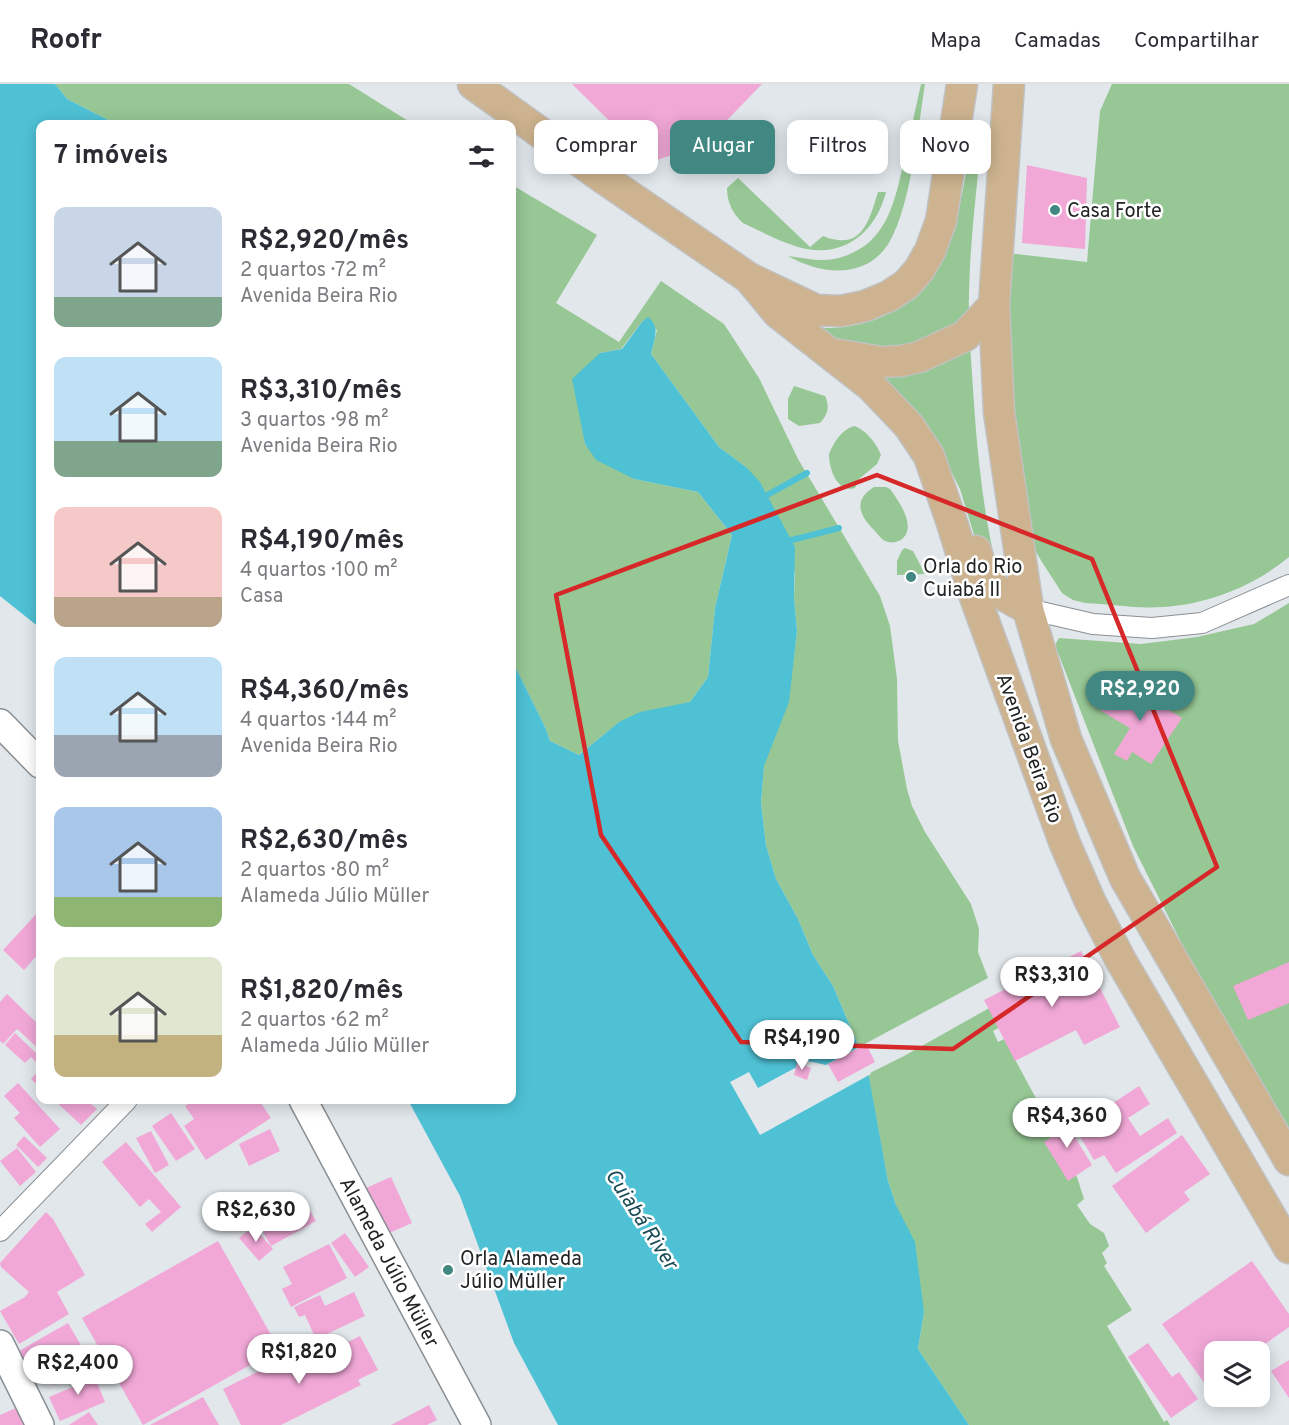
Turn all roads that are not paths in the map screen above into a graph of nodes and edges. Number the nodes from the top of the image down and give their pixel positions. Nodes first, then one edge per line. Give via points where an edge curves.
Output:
1 (473, 84) edge
2 (962, 84) edge
3 (1009, 84) edge
4 (749, 278) junction
5 (994, 305) junction
6 (831, 353) junction
7 (929, 456) junction
8 (1289, 585) edge
9 (1028, 609) junction
10 (0, 723) edge
11 (36, 760) edge
12 (123, 1104) edge
13 (305, 1104) edge
14 (1289, 1160) edge
15 (0, 1232) edge
16 (1289, 1248) edge
17 (0, 1344) edge
18 (40, 1425) edge
19 (477, 1425) edge

1 - 4 main road
2 - 4 main road via 941,220 930,251 907,284 865,306 841,311 816,310
3 - 5 main road, Avenida Beira Rio
4 - 6 main road, Avenida Beira Rio via 778,313
5 - 6 main road via 965,336 919,357 881,362
5 - 9 main road, Avenida Beira Rio via 999,412
6 - 7 main road, Avenida Beira Rio via 871,386 909,426
7 - 9 main road via 948,474 987,582
7 - 16 main road, Avenida Beira Rio via 975,597 1089,901
8 - 9 street via 1202,623 1152,628 1093,624
9 - 14 main road, Avenida Beira Rio via 1066,739 1125,878
10 - 11 main road
12 - 15 street
13 - 19 main road, Alameda Júlio Müller
17 - 18 main road

